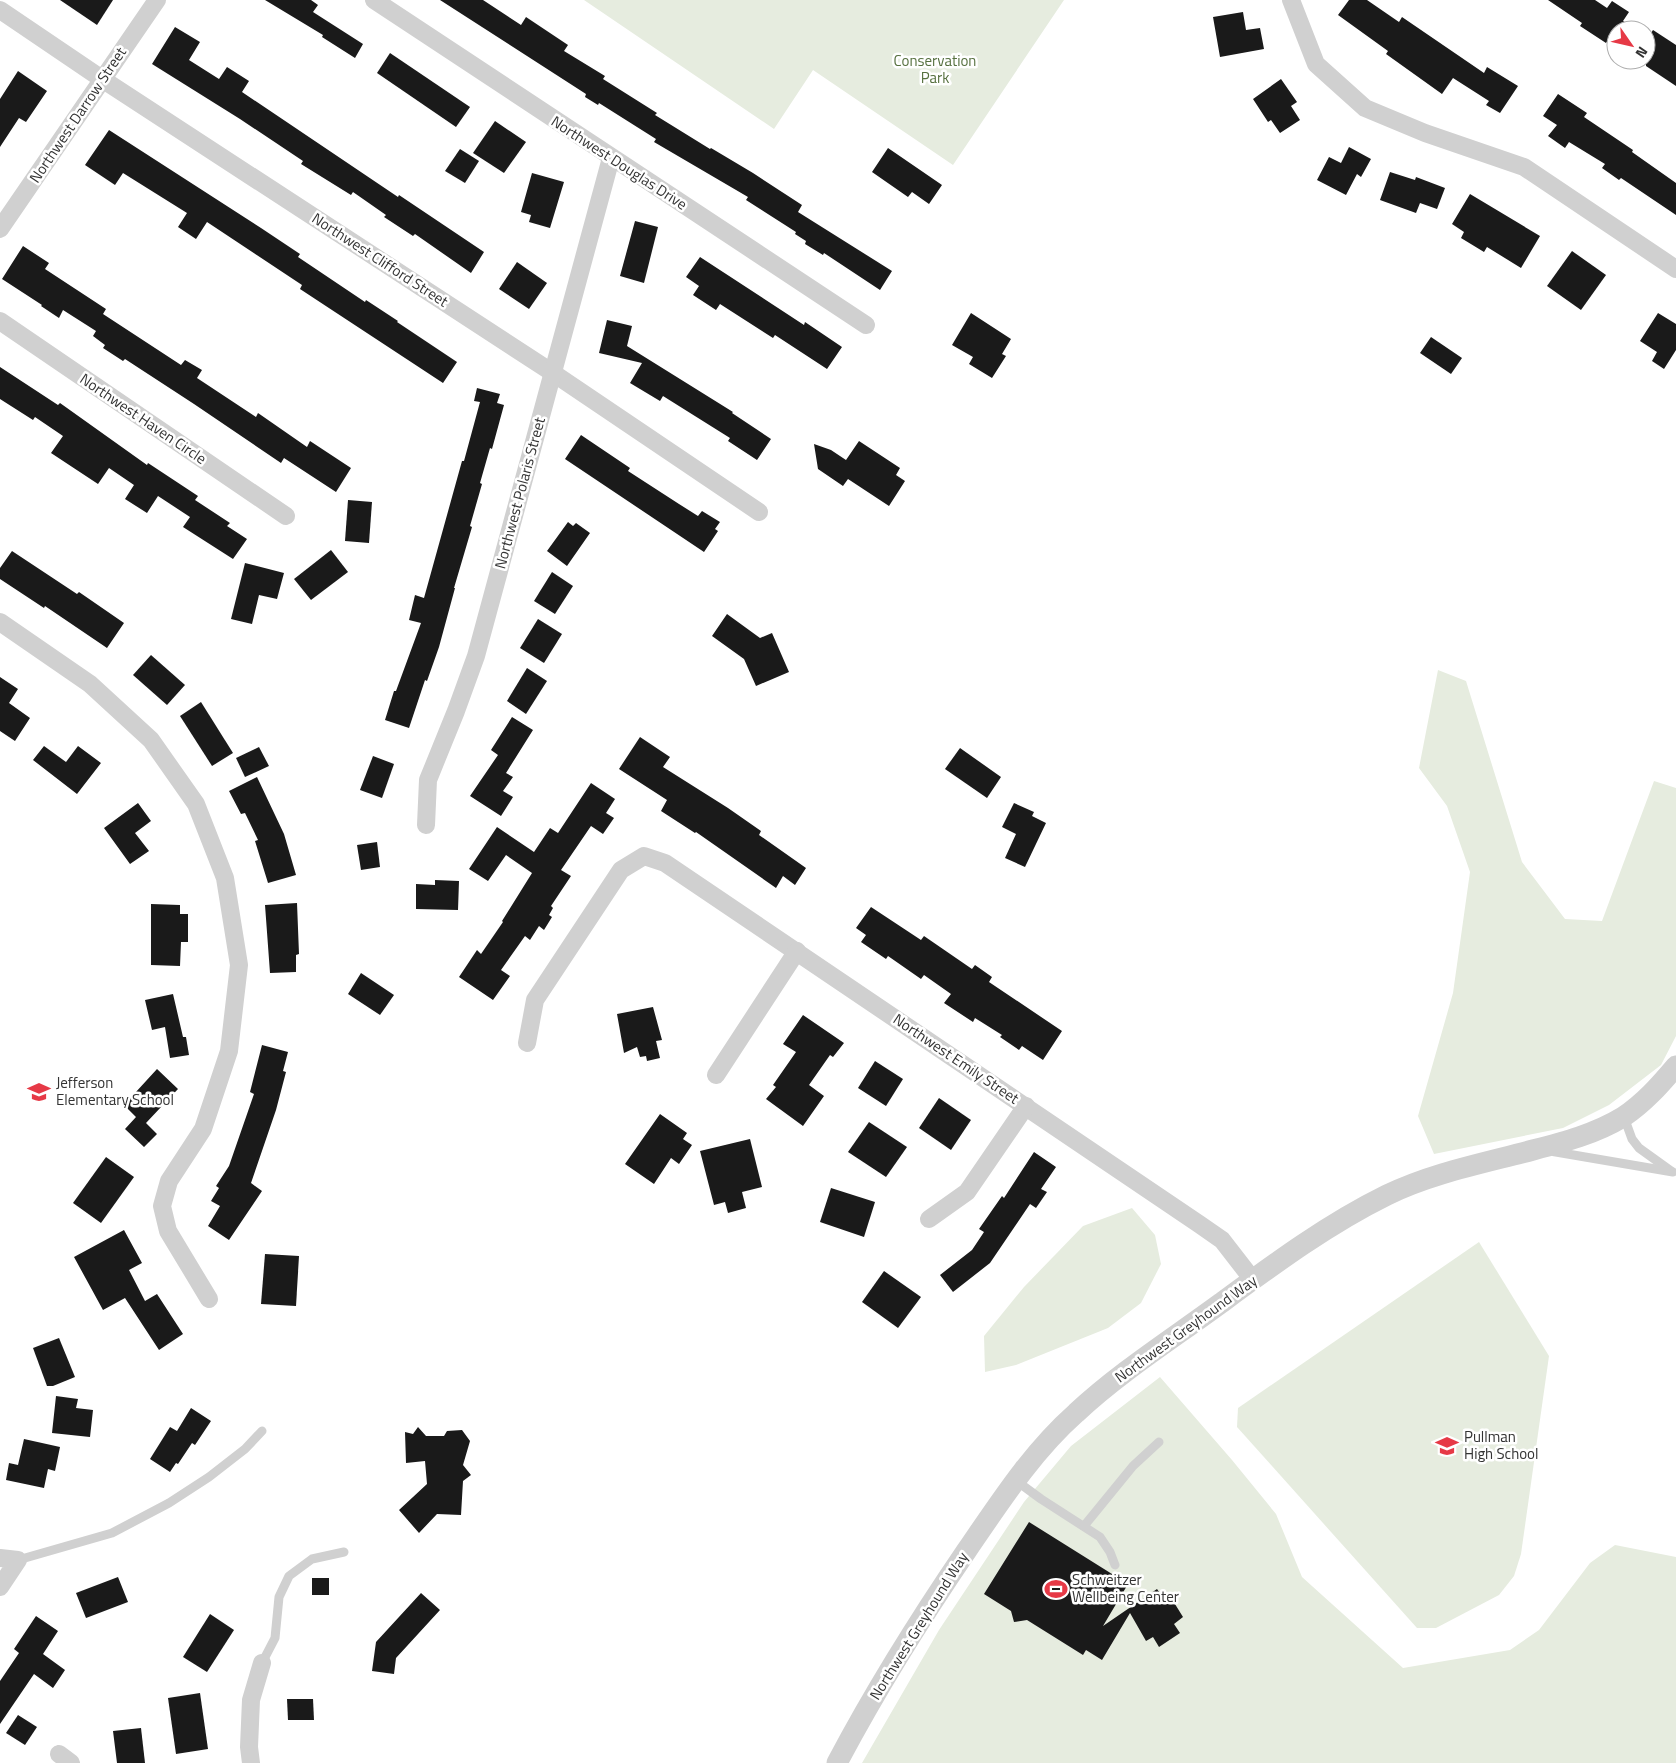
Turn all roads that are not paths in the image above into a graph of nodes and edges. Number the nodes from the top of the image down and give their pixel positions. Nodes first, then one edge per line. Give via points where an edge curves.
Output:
1 (157, 0) edge
2 (374, 0) edge
3 (1291, 0) edge
4 (0, 10) edge
5 (102, 79) junction
6 (611, 158) junction
7 (0, 229) edge
8 (1676, 269) edge
9 (0, 322) edge
10 (866, 325) dead end
11 (553, 373) junction
12 (759, 512) dead end
13 (286, 516) dead end
14 (0, 622) edge
15 (426, 825) dead end
16 (797, 951) junction
17 (527, 1043) dead end
18 (1676, 1066) edge
19 (716, 1075) dead end
20 (1026, 1106) junction
21 (1624, 1116) junction
22 (1538, 1149) junction
23 (1674, 1173) edge
24 (929, 1219) dead end
25 (1253, 1280) junction
26 (210, 1299) dead end
27 (262, 1431) dead end
28 (1159, 1442) dead end
29 (1015, 1480) junction
30 (1084, 1526) junction
31 (344, 1552) dead end
32 (0, 1558) edge
33 (18, 1560) junction
34 (1115, 1565) dead end
35 (0, 1587) edge
36 (262, 1663) joint
37 (251, 1763) edge
38 (837, 1763) edge

1 - 5 street, Northwest Darrow Street
2 - 6 street, Northwest Douglas Drive
3 - 8 street via 1316,64 1366,108 1425,133 1524,167
4 - 5 street, Northwest Clifford Street
5 - 7 street, Northwest Darrow Street
5 - 11 street, Northwest Clifford Street
6 - 10 street, Northwest Douglas Drive
6 - 11 street, Northwest Polaris Street
9 - 13 street, Northwest Haven Circle
11 - 12 street, Northwest Clifford Street
11 - 15 street, Northwest Polaris Street via 476,656 428,780
14 - 26 street via 90,684 151,740 196,804 224,878 239,965 229,1051 203,1129 169,1181 162,1206 168,1231
16 - 17 street, Northwest Emily Street via 665,863 644,856 621,870 535,1000
16 - 19 street
16 - 20 street, Northwest Emily Street
18 - 21 street, Northwest Greyhound Way via 1644,1101
20 - 24 street via 967,1192
20 - 25 street, Northwest Emily Street via 1222,1240
21 - 22 street, Northwest Greyhound Way via 1582,1137
21 - 23 lane via 1632,1139 1639,1148
22 - 23 lane
22 - 25 street, Northwest Greyhound Way via 1433,1177 1389,1194 1354,1212
25 - 29 street, Northwest Greyhound Way via 1106,1387 1050,1439
27 - 33 lane via 209,1477 169,1503 112,1533
28 - 30 lane via 1132,1466
29 - 30 lane
29 - 38 street, Northwest Greyhound Way via 907,1642
30 - 34 lane via 1100,1537
31 - 36 lane via 312,1559 289,1576 279,1597 275,1638
32 - 33 street
33 - 35 street
36 - 37 street via 251,1700

